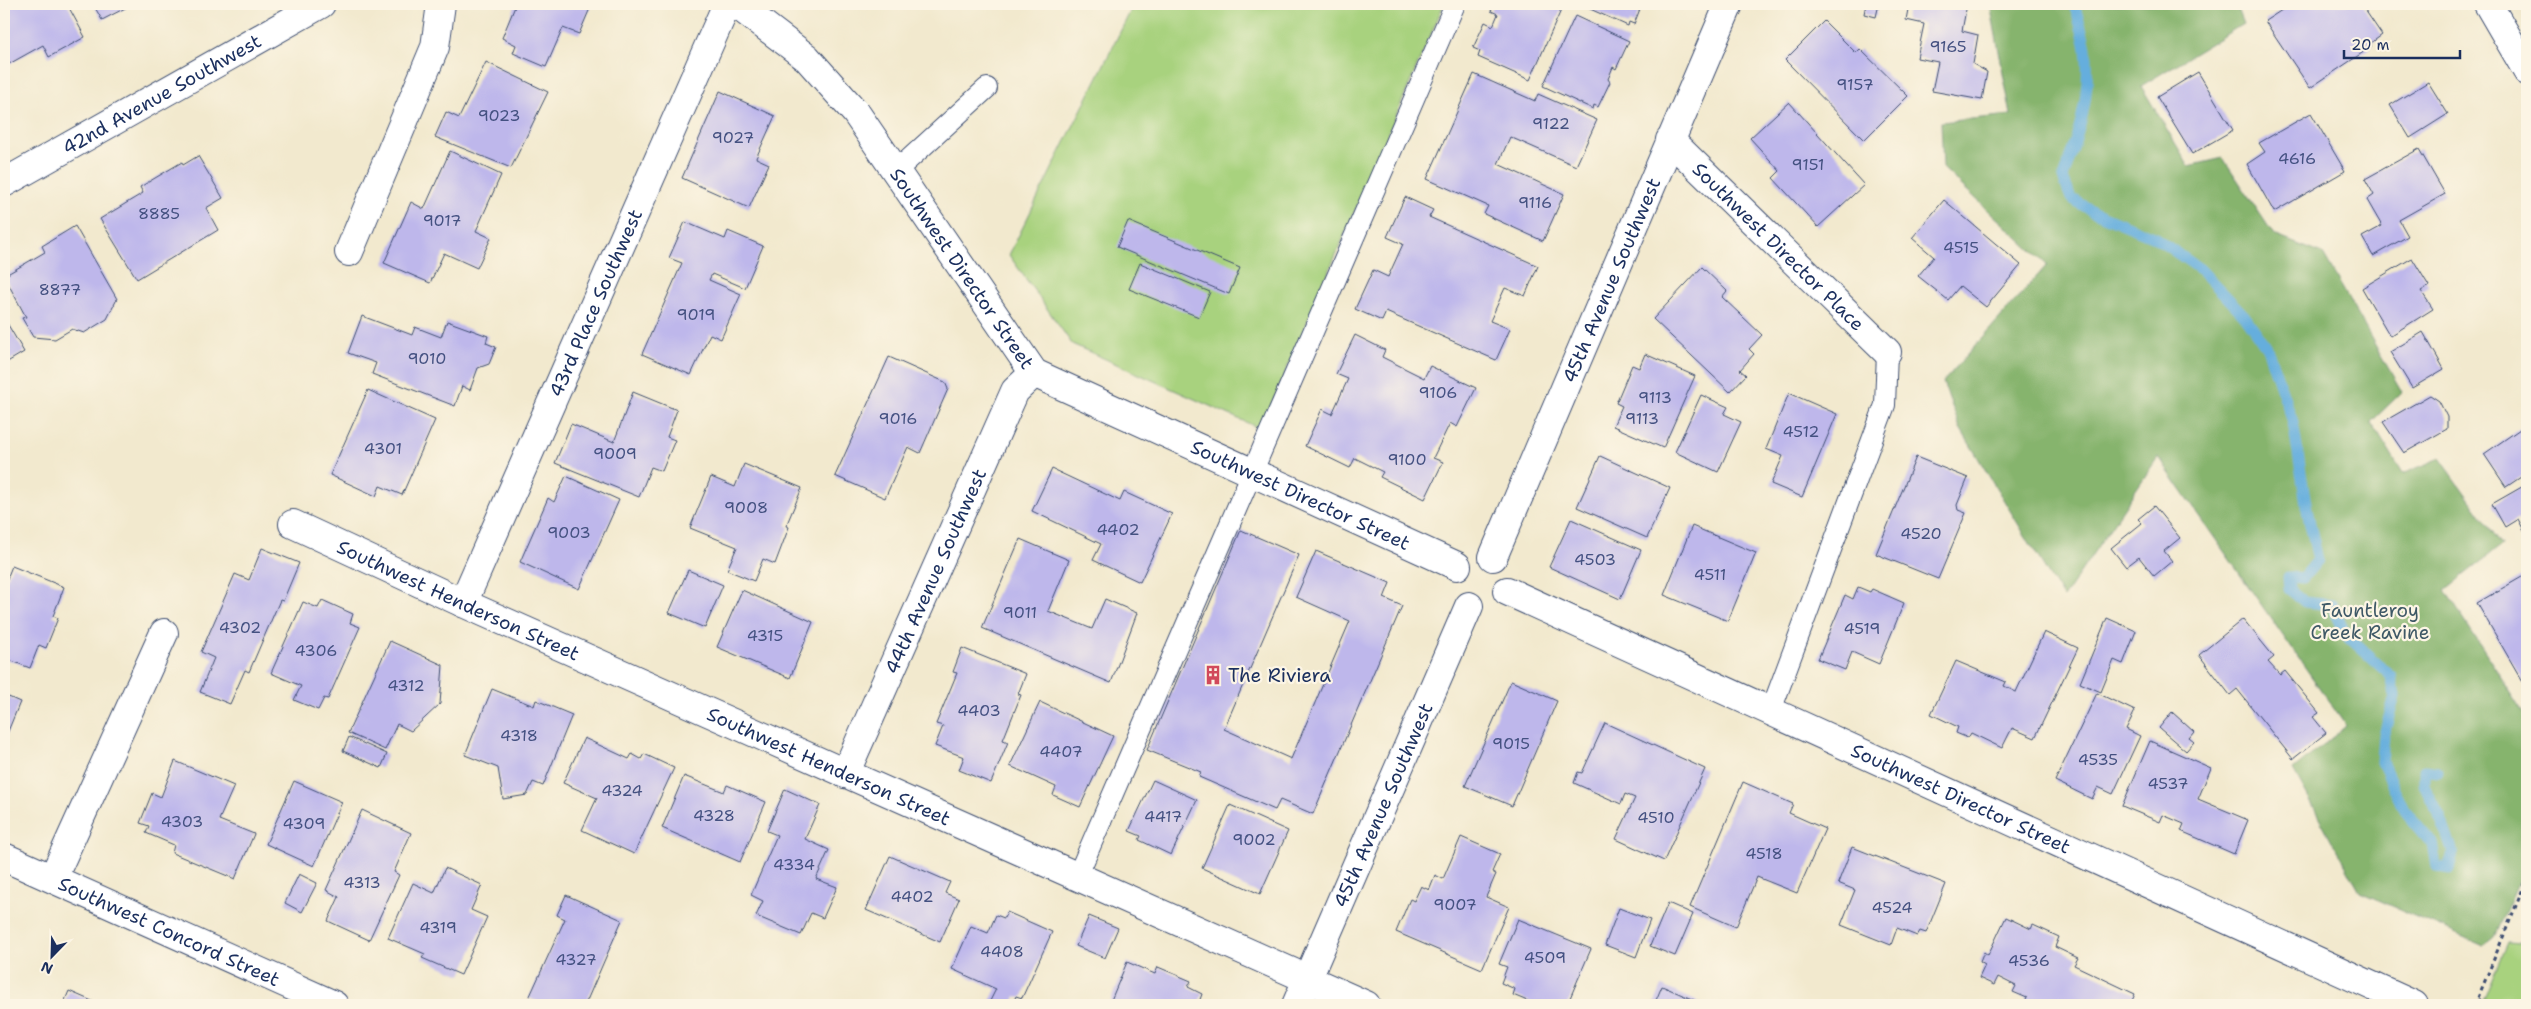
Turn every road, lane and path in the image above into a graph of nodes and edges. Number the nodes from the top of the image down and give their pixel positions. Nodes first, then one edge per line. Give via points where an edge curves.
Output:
1 (320, 4) edge
2 (442, 4) edge
3 (727, 4) edge
4 (736, 4) edge
5 (1455, 4) edge
6 (1728, 4) edge
7 (2488, 4) edge
8 (2527, 71) edge
9 (987, 88) dead end
10 (1670, 140) junction
11 (896, 171) junction
12 (4, 183) edge
13 (349, 252) dead end
14 (1887, 352) joint
15 (1034, 373) junction
16 (1253, 471) junction
17 (293, 524) dead end
18 (1493, 557) junction
19 (1457, 566) junction
20 (1507, 592) junction
21 (463, 603) junction
22 (1469, 606) junction
23 (164, 633) dead end
24 (1770, 713) junction
25 (845, 774) junction
26 (4, 856) edge
27 (1076, 877) junction
28 (53, 878) junction
29 (2527, 879) edge
30 (1307, 979) junction
31 (2478, 998) junction
32 (334, 1005) edge
33 (1296, 1005) edge
34 (1366, 1005) edge
35 (2414, 1005) edge
36 (2475, 1005) edge
37 (2482, 1005) edge

1 - 12 street, 42nd Avenue Southwest
2 - 13 street via 436,47
3 - 21 street, 43rd Place Southwest
4 - 11 street, Southwest Director Street via 807,58 856,113
5 - 16 lane
6 - 10 street, 45th Avenue Southwest
7 - 8 street
9 - 11 lane
10 - 14 street, Southwest Director Place
10 - 18 street, 45th Avenue Southwest
11 - 15 street, Southwest Director Street
14 - 24 lane via 1885,405
15 - 16 street, Southwest Director Street
15 - 25 street, 44th Avenue Southwest via 1015,391
16 - 19 street, Southwest Director Street
16 - 27 lane
17 - 21 street, Southwest Henderson Street
18 - 19 street via 1468,556
18 - 20 street via 1507,573
19 - 22 street via 1453,586 1461,602
20 - 22 street via 1494,606 1477,609
20 - 24 street, Southwest Director Street
21 - 25 street, Southwest Henderson Street
22 - 30 street, 45th Avenue Southwest
23 - 28 street
24 - 35 street, Southwest Director Street
25 - 27 street, Southwest Henderson Street
26 - 28 street, Southwest Concord Street
27 - 30 street, Southwest Henderson Street
28 - 32 street, Southwest Concord Street
29 - 31 path
30 - 33 street, 45th Avenue Southwest
30 - 34 street, Southwest Henderson Street
31 - 36 path
31 - 37 path

